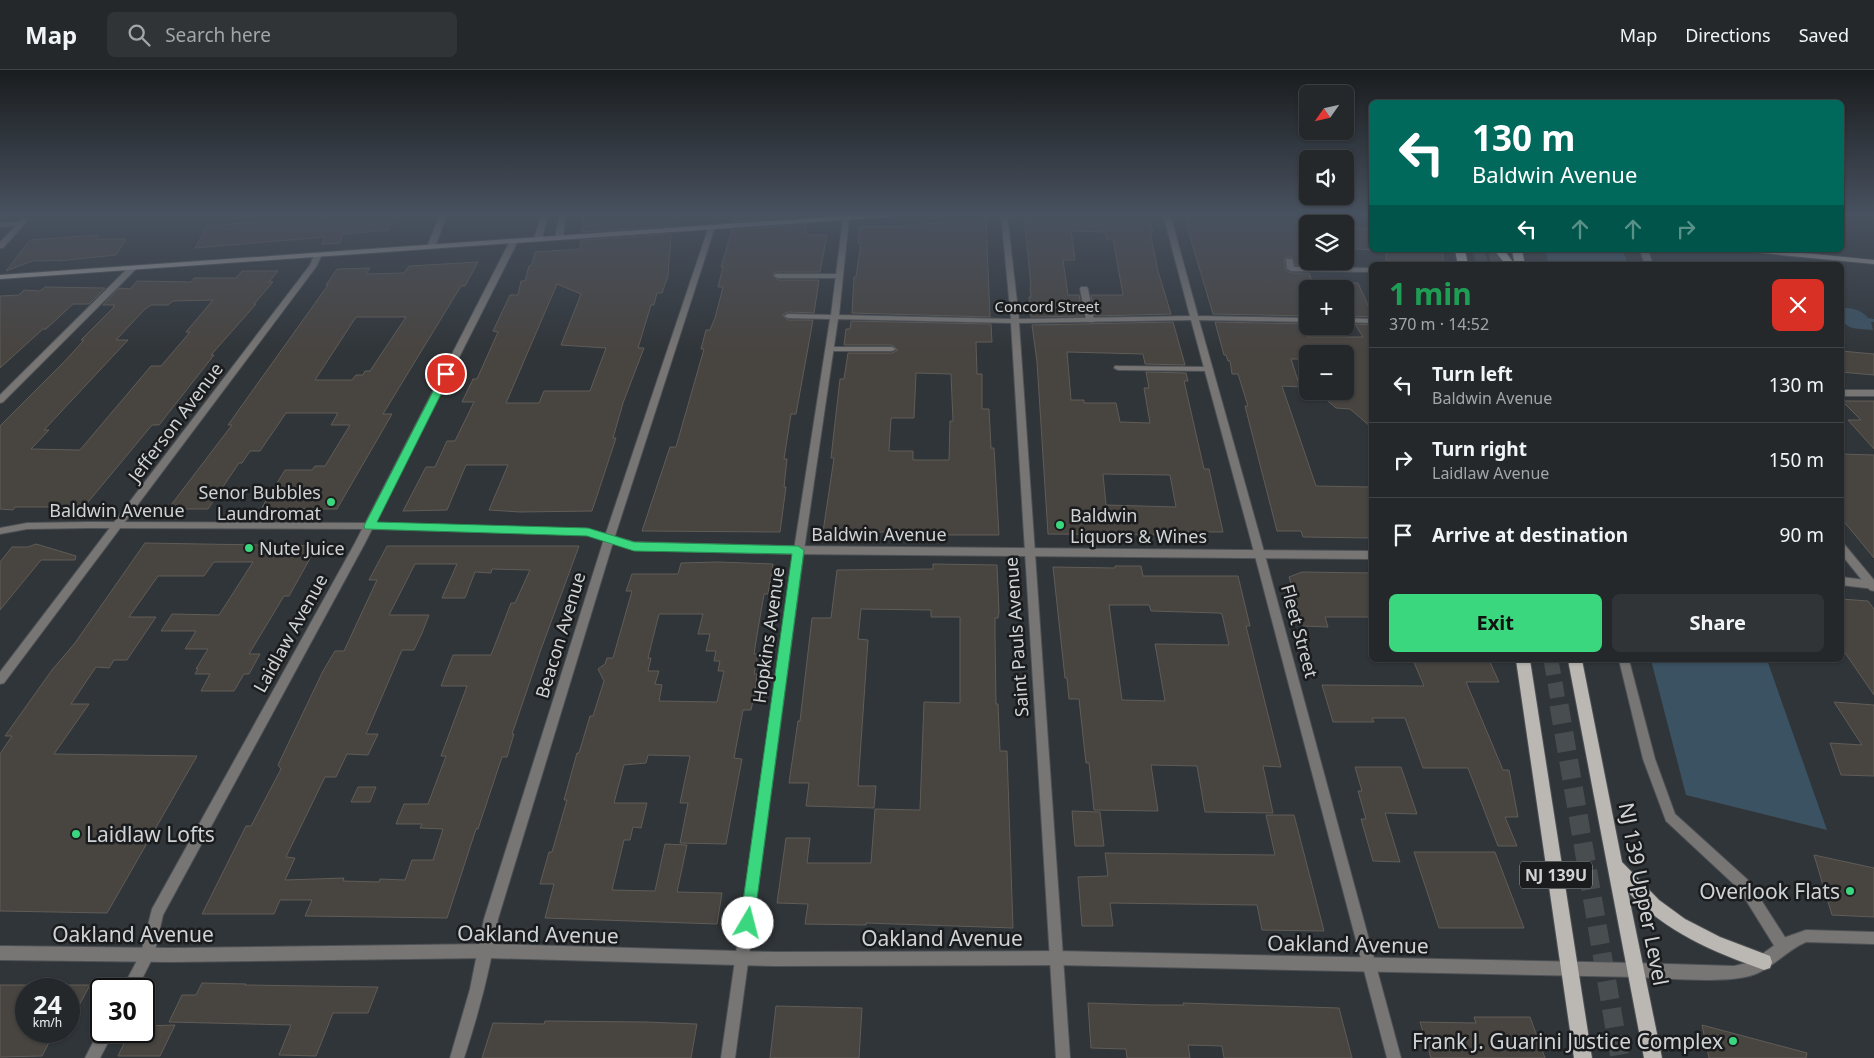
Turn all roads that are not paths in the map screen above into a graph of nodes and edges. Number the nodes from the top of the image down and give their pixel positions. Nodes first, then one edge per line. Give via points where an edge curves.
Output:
1 (245, 260) edge
2 (315, 260) edge
3 (504, 260) edge
4 (700, 260) edge
5 (842, 260) edge
6 (1008, 260) edge
7 (1179, 260) edge
8 (1855, 260) edge
9 (1289, 261) dead end
10 (1874, 262) edge
11 (133, 268) junction
12 (1369, 270) edge
13 (778, 276) dead end
14 (839, 276) junction
15 (0, 277) edge
16 (1084, 289) dead end
17 (788, 316) dead end
18 (835, 316) junction
19 (1195, 318) junction
20 (1090, 320) junction
21 (1299, 320) edge
22 (1354, 320) edge
23 (1014, 321) junction
24 (1369, 321) edge
25 (832, 349) junction
26 (892, 349) dead end
27 (1118, 368) dead end
28 (1209, 370) junction
29 (1844, 393) edge
30 (1874, 394) edge
31 (0, 400) edge
32 (117, 526) junction
33 (369, 526) junction
34 (0, 531) edge
35 (609, 539) junction
36 (798, 550) junction
37 (1844, 551) edge
38 (1030, 552) junction
39 (1260, 554) junction
40 (1369, 555) edge
41 (1844, 582) edge
42 (1873, 586) edge
43 (1523, 662) edge
44 (1575, 662) edge
45 (1624, 662) edge
46 (0, 680) edge
47 (1615, 865) junction
48 (1874, 938) edge
49 (1784, 947) junction
50 (487, 951) junction
51 (0, 953) edge
52 (147, 955) junction
53 (743, 958) junction
54 (1056, 958) junction
55 (1764, 962) junction
56 (1368, 964) junction
57 (1570, 968) junction
58 (1636, 970) junction
59 (135, 978) edge
60 (100, 1043) edge
61 (92, 1058) edge
62 (457, 1058) edge
63 (728, 1058) edge
64 (1063, 1058) edge
65 (1394, 1058) edge
66 (1583, 1058) edge
67 (1653, 1058) edge

1 - 11 main road
2 - 32 street, Jefferson Avenue
3 - 33 street, Laidlaw Avenue
4 - 35 street, Beacon Avenue
5 - 14 street, Hopkins Avenue
6 - 23 street, Saint Pauls Avenue
7 - 19 street, Fleet Street
8 - 10 main road
9 - 12 street via 1291,269
11 - 15 main road
11 - 31 street
13 - 14 street
14 - 18 street, Hopkins Avenue
16 - 20 street
17 - 18 street, Concord Street
18 - 23 street, Concord Street
18 - 25 street, Hopkins Avenue
19 - 20 street, Concord Street
19 - 21 street, Concord Street
19 - 28 street, Fleet Street
20 - 23 street, Concord Street
22 - 24 street
23 - 38 street, Saint Pauls Avenue
25 - 26 street
25 - 36 street, Hopkins Avenue
27 - 28 street
28 - 39 street, Fleet Street
29 - 30 street
32 - 33 street, Baldwin Avenue
32 - 34 street, Baldwin Avenue via 27,526
32 - 46 street, Jefferson Avenue
33 - 35 street, Baldwin Avenue via 588,532
33 - 52 street, Laidlaw Avenue via 157,914
35 - 36 street, Baldwin Avenue via 634,546
35 - 50 street, Beacon Avenue via 492,919
36 - 38 street, Baldwin Avenue
36 - 53 street, Hopkins Avenue
37 - 42 street
38 - 39 street, Baldwin Avenue
38 - 54 street, Saint Pauls Avenue
39 - 40 street, Baldwin Avenue
39 - 56 street, Fleet Street
41 - 42 street
43 - 57 main road, NJ 139U
44 - 47 main road, NJ 139 Upper Level / NJ 139U
45 - 49 street via 1649,760 1670,816 1744,885
47 - 55 main road via 1667,917 1714,943
47 - 58 main road, NJ 139 Upper Level / NJ 139U
48 - 49 street, Oakland Avenue via 1806,936
49 - 55 street, Oakland Avenue
50 - 52 street, Oakland Avenue
50 - 53 street, Oakland Avenue
50 - 62 street, Beacon Avenue
51 - 52 street, Oakland Avenue
52 - 59 street, Laidlaw Avenue
53 - 54 street, Oakland Avenue
53 - 63 street, Hopkins Avenue
54 - 56 street, Oakland Avenue
54 - 64 street, Saint Pauls Avenue
55 - 58 street, Oakland Avenue via 1734,973
56 - 57 street, Oakland Avenue
56 - 65 street, Fleet Street
57 - 58 street, Oakland Avenue
57 - 66 main road, NJ 139U
58 - 67 main road, NJ 139 Upper Level / NJ 139U
60 - 61 street

